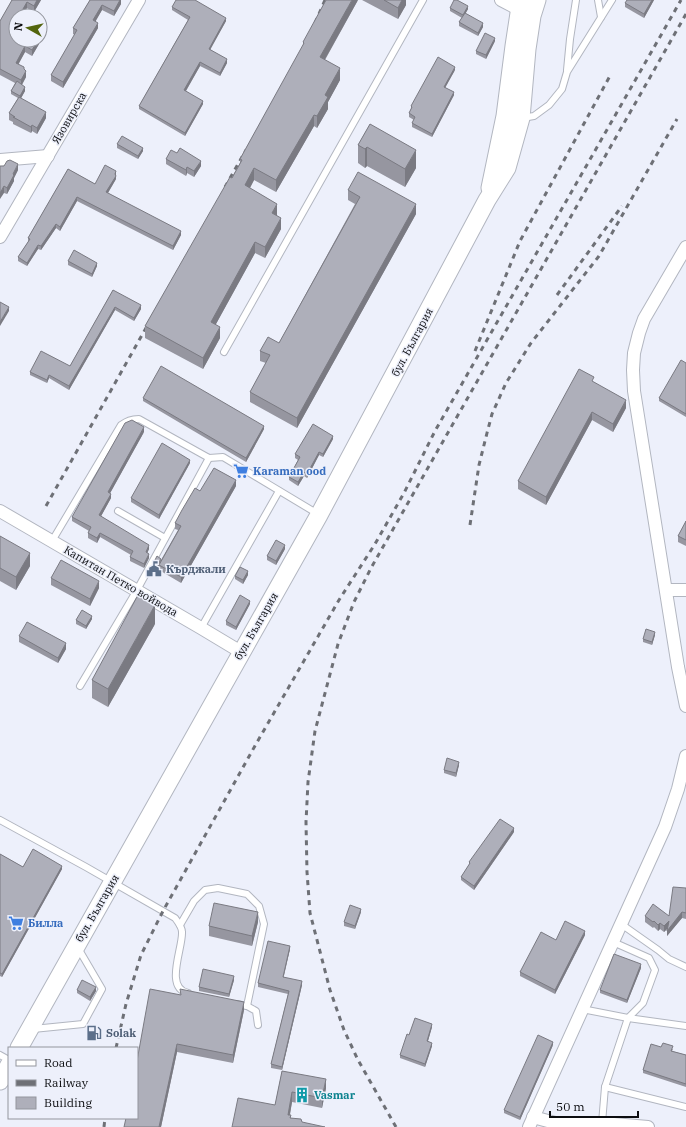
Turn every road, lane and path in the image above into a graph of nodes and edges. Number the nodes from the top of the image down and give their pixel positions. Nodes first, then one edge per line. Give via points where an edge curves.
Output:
1 (139, 0) edge
2 (423, 0) edge
3 (501, 0) edge
4 (576, 0) edge
5 (598, 0) edge
6 (612, 0) edge
7 (528, 6) edge
8 (601, 17) junction
9 (567, 72) junction
10 (521, 118) junction
11 (48, 156) junction
12 (0, 160) edge
13 (488, 200) junction
14 (0, 237) edge
15 (686, 247) edge
16 (224, 352) dead end
17 (209, 458) junction
18 (279, 491) junction
19 (0, 511) edge
20 (118, 511) dead end
21 (319, 515) junction
22 (165, 538) junction
23 (52, 541) junction
24 (137, 590) junction
25 (666, 590) junction
26 (686, 590) edge
27 (201, 628) junction
28 (241, 652) junction
29 (682, 666) edge
30 (80, 686) dead end
31 (686, 706) edge
32 (686, 756) edge
33 (0, 820) edge
34 (112, 882) junction
35 (180, 924) junction
36 (621, 924) junction
37 (613, 942) junction
38 (76, 945) junction
39 (686, 967) edge
40 (192, 994) edge
41 (231, 1002) edge
42 (247, 1006) junction
43 (582, 1009) junction
44 (628, 1018) junction
45 (258, 1025) dead end
46 (686, 1026) edge
47 (30, 1029) junction
48 (19, 1047) edge
49 (8, 1067) edge
50 (0, 1080) edge
51 (605, 1086) junction
52 (686, 1108) edge
53 (531, 1122) edge
54 (602, 1123) junction
55 (648, 1127) edge

1 - 11 street, Язовирска
2 - 16 lane
3 - 7 street
4 - 9 lane
5 - 8 lane
6 - 8 lane
7 - 10 street, бул. България
7 - 13 street, бул. България
8 - 9 lane
9 - 10 lane via 562,89 548,105 534,116
10 - 13 street, бул. България via 507,168
11 - 12 street
11 - 14 street, Язовирска
13 - 21 street, бул. България
15 - 25 street via 644,319 632,370
17 - 18 lane via 223,456
17 - 22 lane
17 - 23 lane via 139,419 126,421 121,425
18 - 21 lane
18 - 27 lane
19 - 23 street, Капитан Петко войвода
20 - 22 lane
21 - 28 street, бул. България
22 - 24 lane
23 - 24 street, Капитан Петко войвода
24 - 27 street, Капитан Петко войвода
24 - 30 lane
25 - 26 street
25 - 29 street
27 - 28 street, Капитан Петко войвода
28 - 34 street, бул. България
29 - 31 street
32 - 36 street via 665,827
33 - 34 lane
34 - 35 lane via 175,918
34 - 38 street, бул. България
35 - 40 lane via 182,932 176,983 184,992
35 - 42 lane via 194,901 205,890 218,888 247,894 259,906 264,924
36 - 37 street
36 - 39 lane via 669,959
37 - 43 street
37 - 44 lane via 649,958 656,970 644,1003
38 - 47 street, бул. България
38 - 47 lane via 102,989 83,1024
41 - 42 lane
42 - 45 lane via 256,1011
43 - 44 lane
43 - 53 street
44 - 46 lane
44 - 51 lane
47 - 48 street, бул. България
49 - 50 street
51 - 52 lane
51 - 54 lane
53 - 54 street
54 - 55 street

